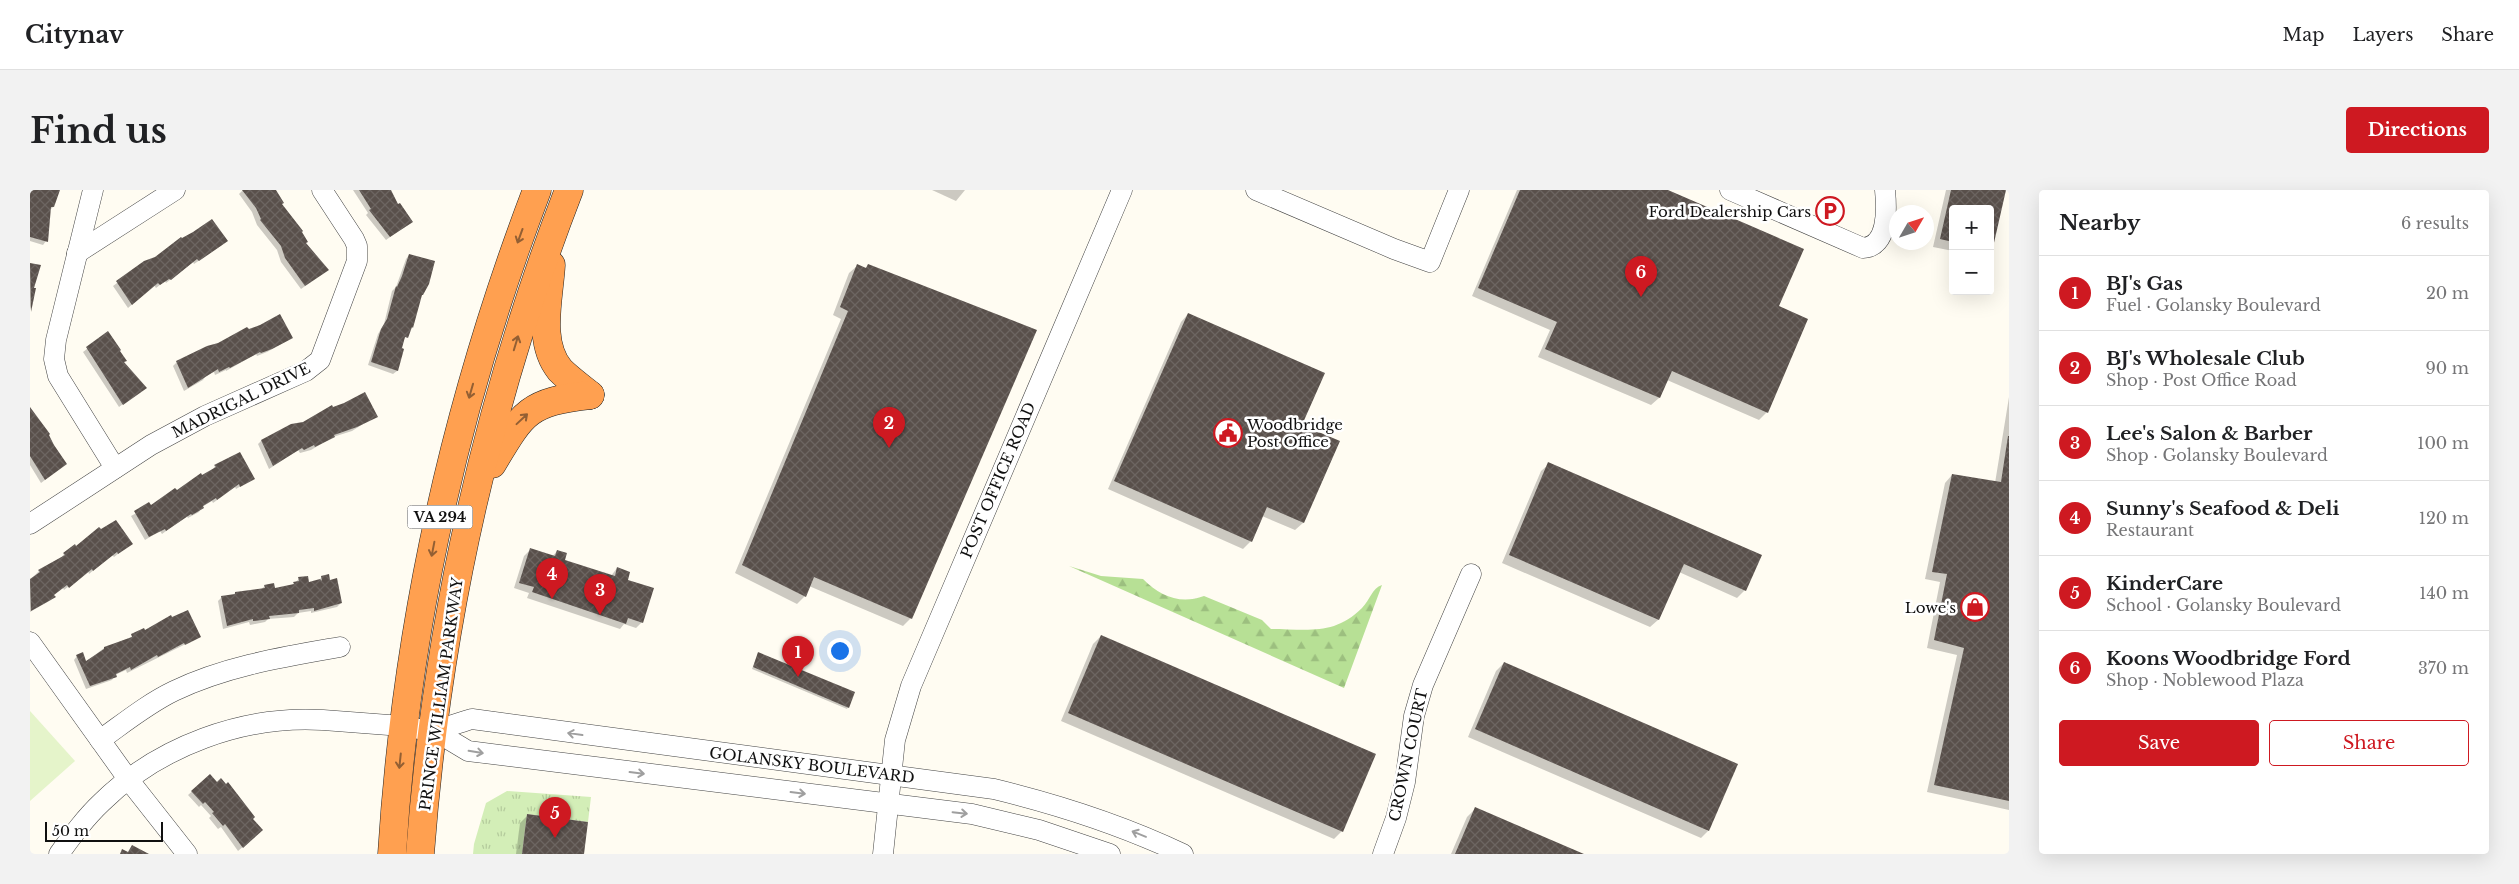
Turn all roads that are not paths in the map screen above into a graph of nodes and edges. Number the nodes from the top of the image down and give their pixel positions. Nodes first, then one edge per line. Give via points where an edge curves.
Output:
1 (93, 190) edge
2 (322, 190) edge
3 (537, 190) edge
4 (569, 190) edge
5 (1122, 190) edge
6 (1256, 190) edge
7 (1459, 190) edge
8 (1730, 190) edge
9 (1886, 190) edge
10 (171, 191) edge
11 (552, 234) junction
12 (78, 253) junction
13 (115, 468) junction
14 (476, 490) junction
15 (30, 524) edge
16 (1471, 574) dead end
17 (30, 642) edge
18 (340, 647) dead end
19 (403, 727) junction
20 (433, 730) junction
21 (100, 740) junction
22 (891, 774) junction
23 (128, 779) junction
24 (888, 805) junction
25 (58, 854) edge
26 (187, 854) edge
27 (392, 854) edge
28 (420, 854) edge
29 (882, 854) edge
30 (1110, 854) edge
31 (1183, 854) edge
32 (1383, 854) edge

1 - 12 street
2 - 13 street, MADRIGAL DRIVE via 354,239 357,261 320,360 306,371 151,444
3 -> 19 highway, PRINCE WILLIAM PARKWAY / VA 294 via 497,304 450,469 418,627
4 - 11 highway, PRINCE WILLIAM PARKWAY / VA 294
5 - 22 street, POST OFFICE ROAD via 910,686 895,740
6 - 7 street via 1430,262
8 - 9 street via 1863,248 1870,248 1882,236
10 - 12 street
14 -> 11 highway, PRINCE WILLIAM PARKWAY / VA 294 via 507,371
14 -> 11 highway via 514,427 527,414 552,400 590,394 560,369 546,343
12 - 13 street via 56,340 55,368 63,387
13 - 15 street, MADRIGAL DRIVE
14 - 20 highway, PRINCE WILLIAM PARKWAY / VA 294 via 454,595
16 - 32 street, CROWN COURT via 1423,685 1414,716 1405,782
17 - 21 street
18 - 21 street via 249,664 196,681 155,702
19 - 20 street, GOLANSKY BOULEVARD
19 - 23 street, GOLANSKY BOULEVARD via 322,720 274,721 223,732 192,743
19 -> 27 highway, PRINCE WILLIAM PARKWAY / VA 294
22 -> 20 street, GOLANSKY BOULEVARD via 472,719
20 -> 24 street, GOLANSKY BOULEVARD via 468,751
20 - 28 highway, PRINCE WILLIAM PARKWAY / VA 294
21 - 23 street
22 - 24 street, POST OFFICE ROAD
31 -> 22 street, GOLANSKY BOULEVARD via 1111,823 1045,801 994,789
23 - 25 street, GOLANSKY BOULEVARD via 91,813
23 - 26 street
24 - 29 street, POST OFFICE ROAD
24 -> 30 street, GOLANSKY BOULEVARD via 995,819

